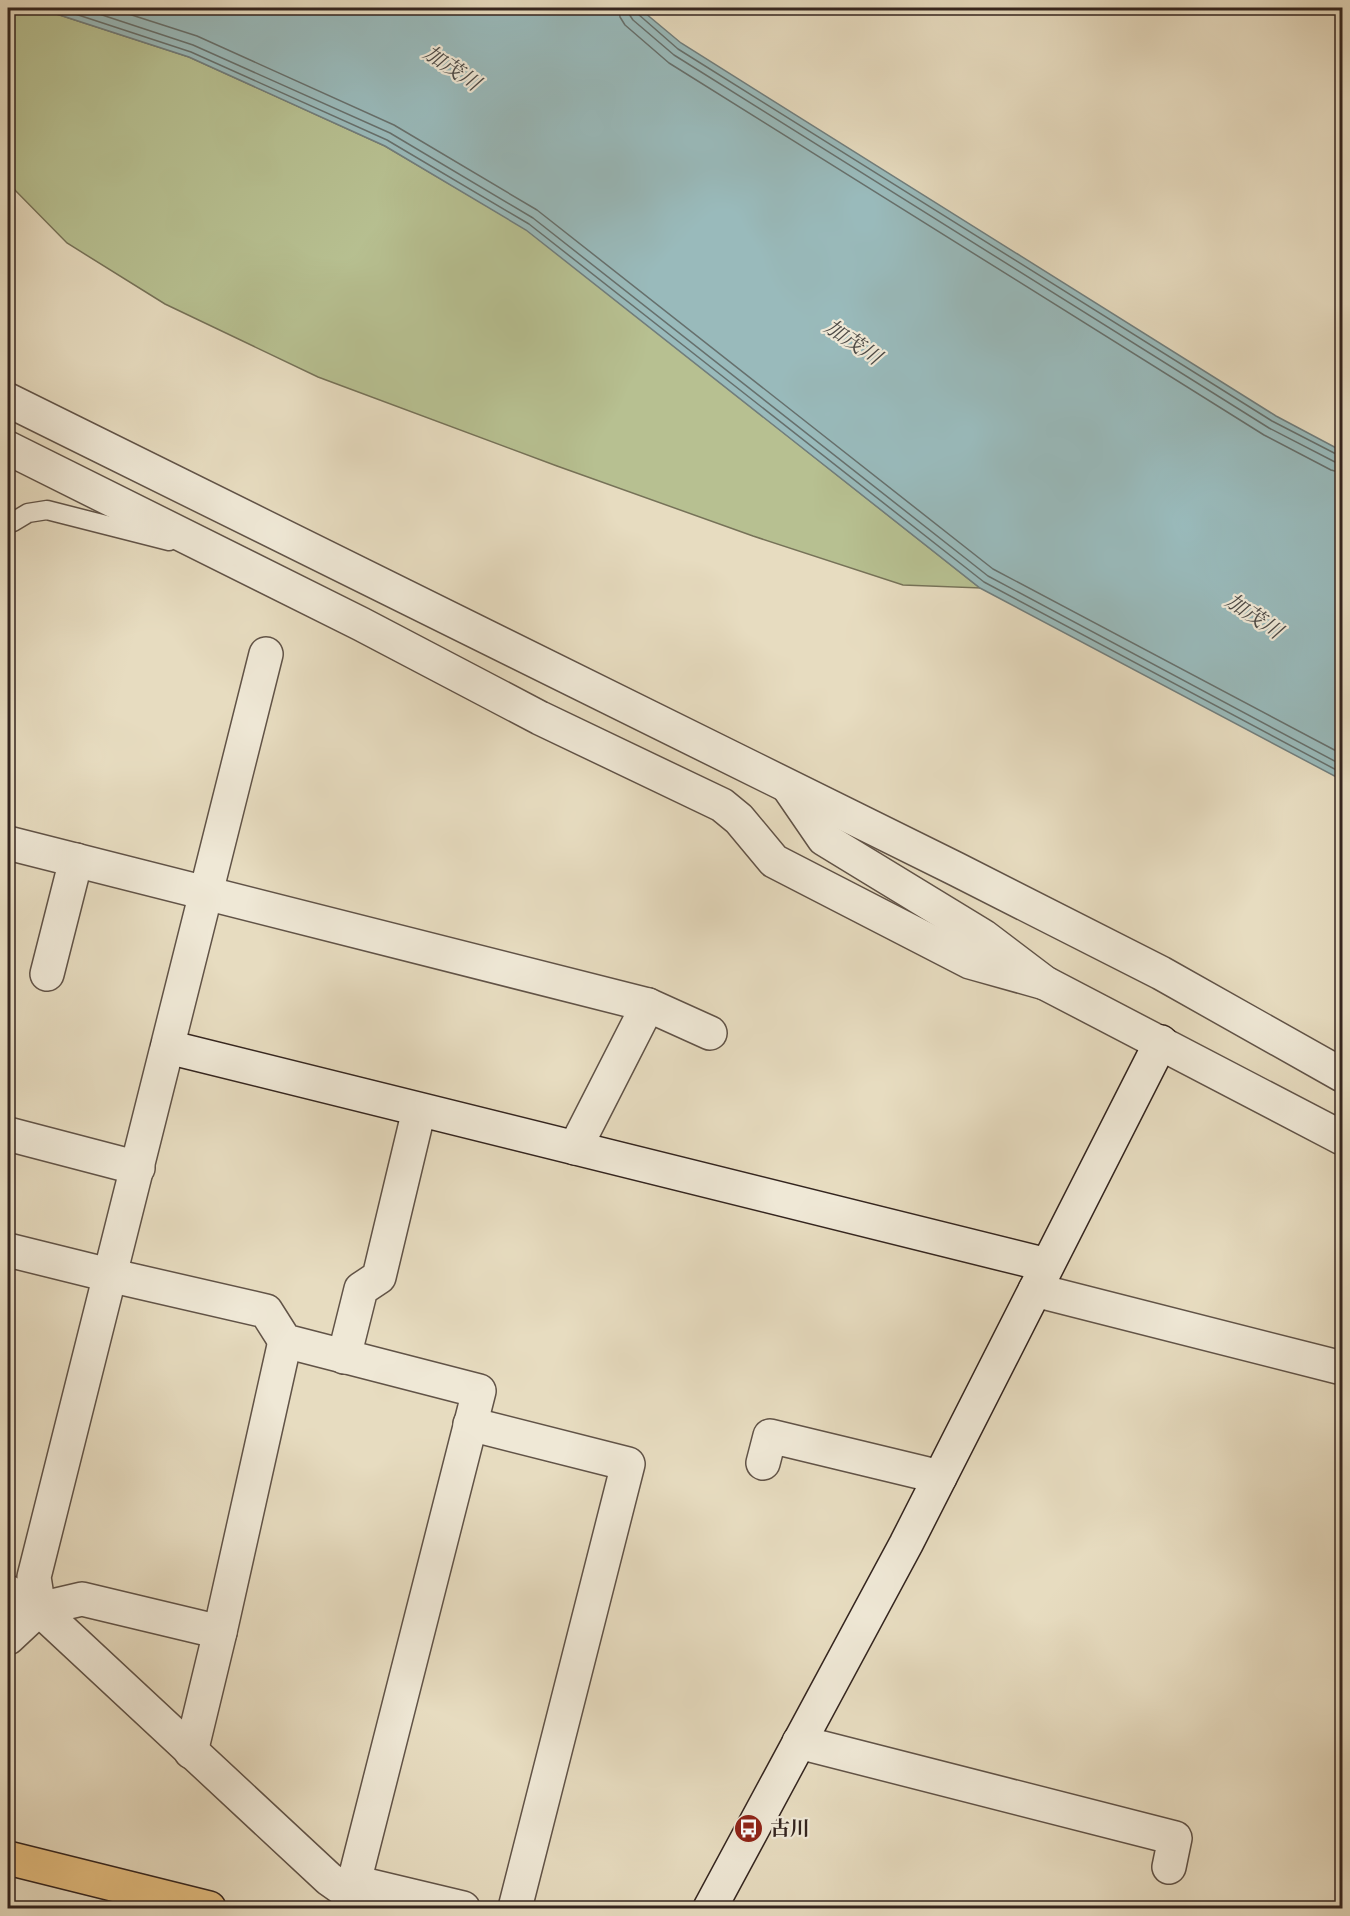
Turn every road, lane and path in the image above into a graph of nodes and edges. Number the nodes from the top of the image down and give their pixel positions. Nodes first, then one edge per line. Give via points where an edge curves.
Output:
1 (8, 400) edge
2 (8, 448) edge
3 (8, 517) edge
4 (220, 553) junction
5 (266, 654) dead end
6 (787, 785) junction
7 (8, 843) edge
8 (76, 860) junction
9 (206, 894) junction
10 (47, 974) dead end
11 (1045, 983) junction
12 (648, 1005) junction
13 (710, 1033) dead end
14 (1161, 1042) junction
15 (168, 1047) junction
16 (1342, 1075) edge
17 (419, 1110) junction
18 (8, 1134) edge
19 (1342, 1138) edge
20 (575, 1148) junction
21 (138, 1168) junction
22 (8, 1250) edge
23 (109, 1275) junction
24 (1041, 1277) junction
25 (285, 1341) junction
26 (344, 1357) junction
27 (1342, 1368) edge
28 (470, 1424) junction
29 (763, 1463) dead end
30 (940, 1478) junction
31 (8, 1592) edge
32 (39, 1609) junction
33 (220, 1632) junction
34 (8, 1638) edge
35 (799, 1742) junction
36 (191, 1752) junction
37 (8, 1858) edge
38 (1169, 1867) dead end
39 (358, 1895) edge
40 (209, 1908) edge
41 (463, 1908) edge
42 (515, 1908) edge
43 (710, 1908) edge

1 - 6 street
2 - 4 street
3 - 4 lane via 12,522 28,513 47,510
4 - 11 street via 540,718 722,805 774,861 970,962
5 - 9 street
6 - 11 street via 824,839 983,936
6 - 16 street via 1161,973
7 - 8 street
8 - 9 street
8 - 10 street
9 - 12 street
9 - 15 street
11 - 14 street
12 - 13 street
12 - 20 street
14 - 19 street
14 - 24 street
15 - 17 street
15 - 21 street
17 - 20 street
17 - 26 street via 379,1277 361,1289
18 - 21 street
20 - 24 street
21 - 23 street
22 - 23 street
23 - 25 street via 266,1311
23 - 32 street via 34,1577
24 - 27 street
24 - 30 street
25 - 26 street
25 - 33 street
26 - 28 street via 479,1391
28 - 39 street
28 - 42 street via 628,1464
29 - 30 street via 770,1436
30 - 35 street
31 - 32 street
32 - 33 street via 82,1599
32 - 34 street
32 - 36 street
33 - 36 street
35 - 38 street via 1175,1838
35 - 43 street
36 - 39 street via 329,1879
37 - 40 main road
39 - 41 street

